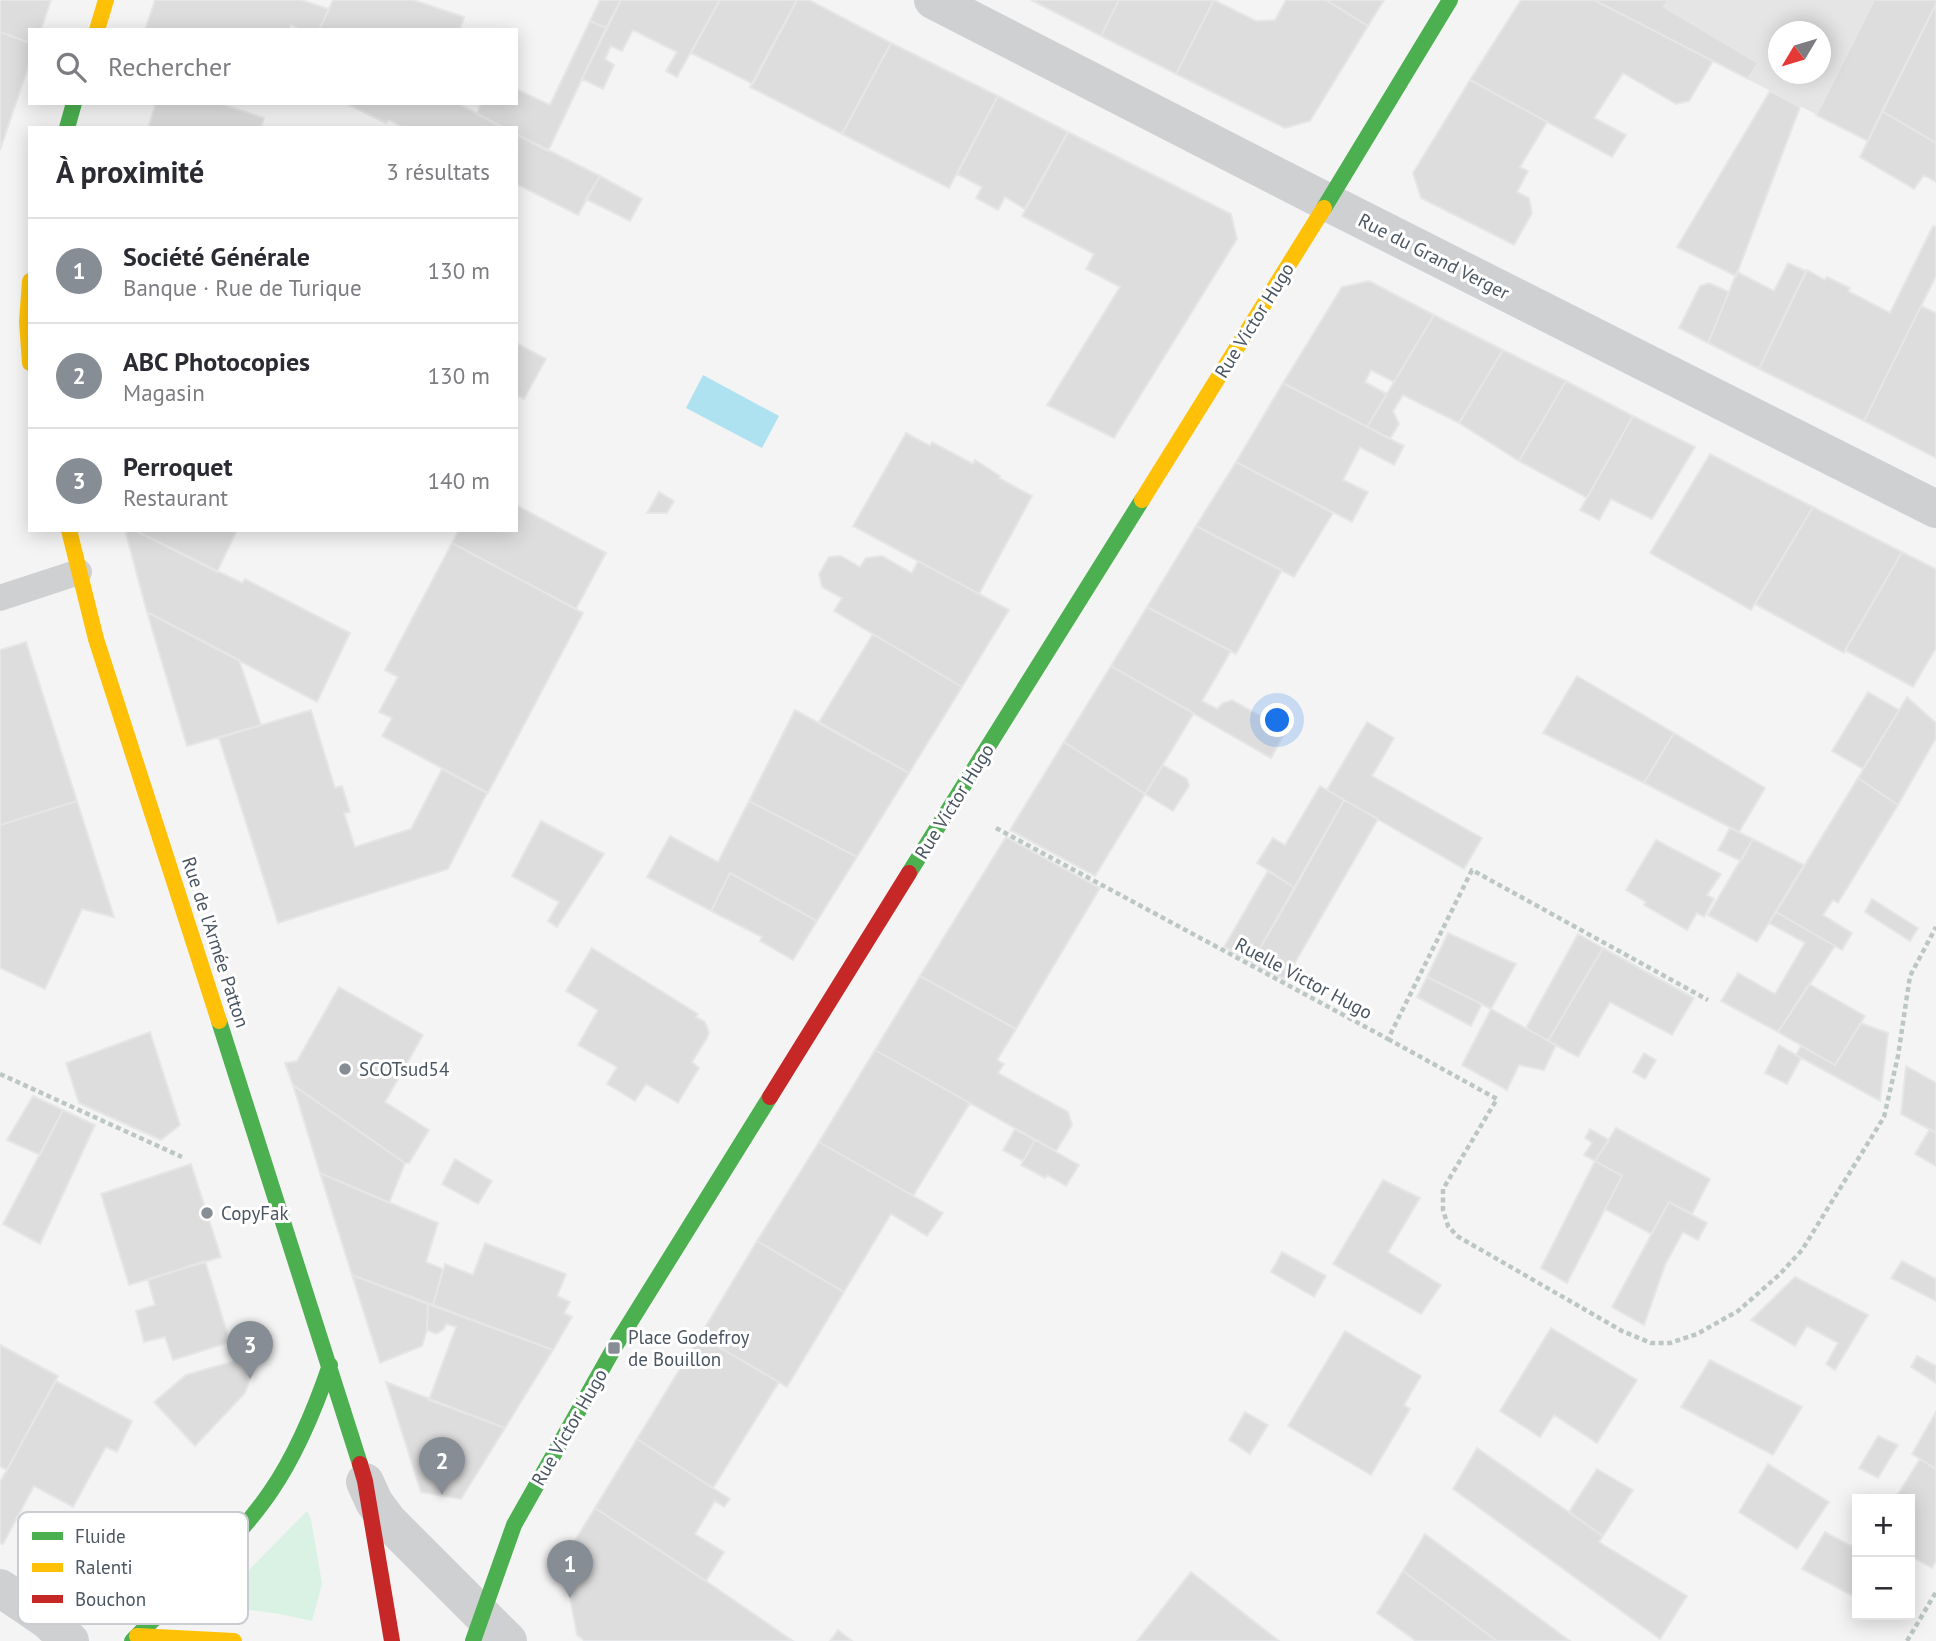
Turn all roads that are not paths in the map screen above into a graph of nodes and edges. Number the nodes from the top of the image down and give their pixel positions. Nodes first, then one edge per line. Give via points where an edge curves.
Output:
1 (106, 0) edge
2 (933, 0) edge
3 (1450, 0) edge
4 (98, 28) edge
5 (74, 105) edge
6 (68, 126) edge
7 (1327, 202) junction
8 (28, 308) edge
9 (28, 336) edge
10 (1936, 509) edge
11 (69, 532) edge
12 (79, 572) junction
13 (0, 598) edge
14 (330, 1365) junction
15 (365, 1480) junction
16 (248, 1522) edge
17 (0, 1588) edge
18 (18, 1600) edge
19 (52, 1624) edge
20 (149, 1624) edge
21 (477, 1628) edge
22 (135, 1639) edge
23 (69, 1641) edge
24 (234, 1641) edge
25 (392, 1641) edge
26 (508, 1641) edge

1 - 4 main road
2 - 7 street, Rue du Grand Verger
3 - 7 main road, Rue Victor Hugo
5 - 6 main road
7 - 10 street, Rue du Grand Verger
7 - 21 main road, Rue Victor Hugo via 614,1348 514,1525
8 - 9 main road
11 - 12 main road, Rue de l'Armée Patton
12 - 13 lane
12 - 14 main road, Rue de l'Armée Patton via 100,652
14 - 15 main road, Rue de l'Armée Patton
14 - 16 main road via 313,1415 272,1490
15 - 21 street via 388,1521
15 - 25 main road, Rue de l'Armée Patton
17 - 18 street
19 - 23 street
20 - 22 main road
21 - 26 street
22 - 24 main road

